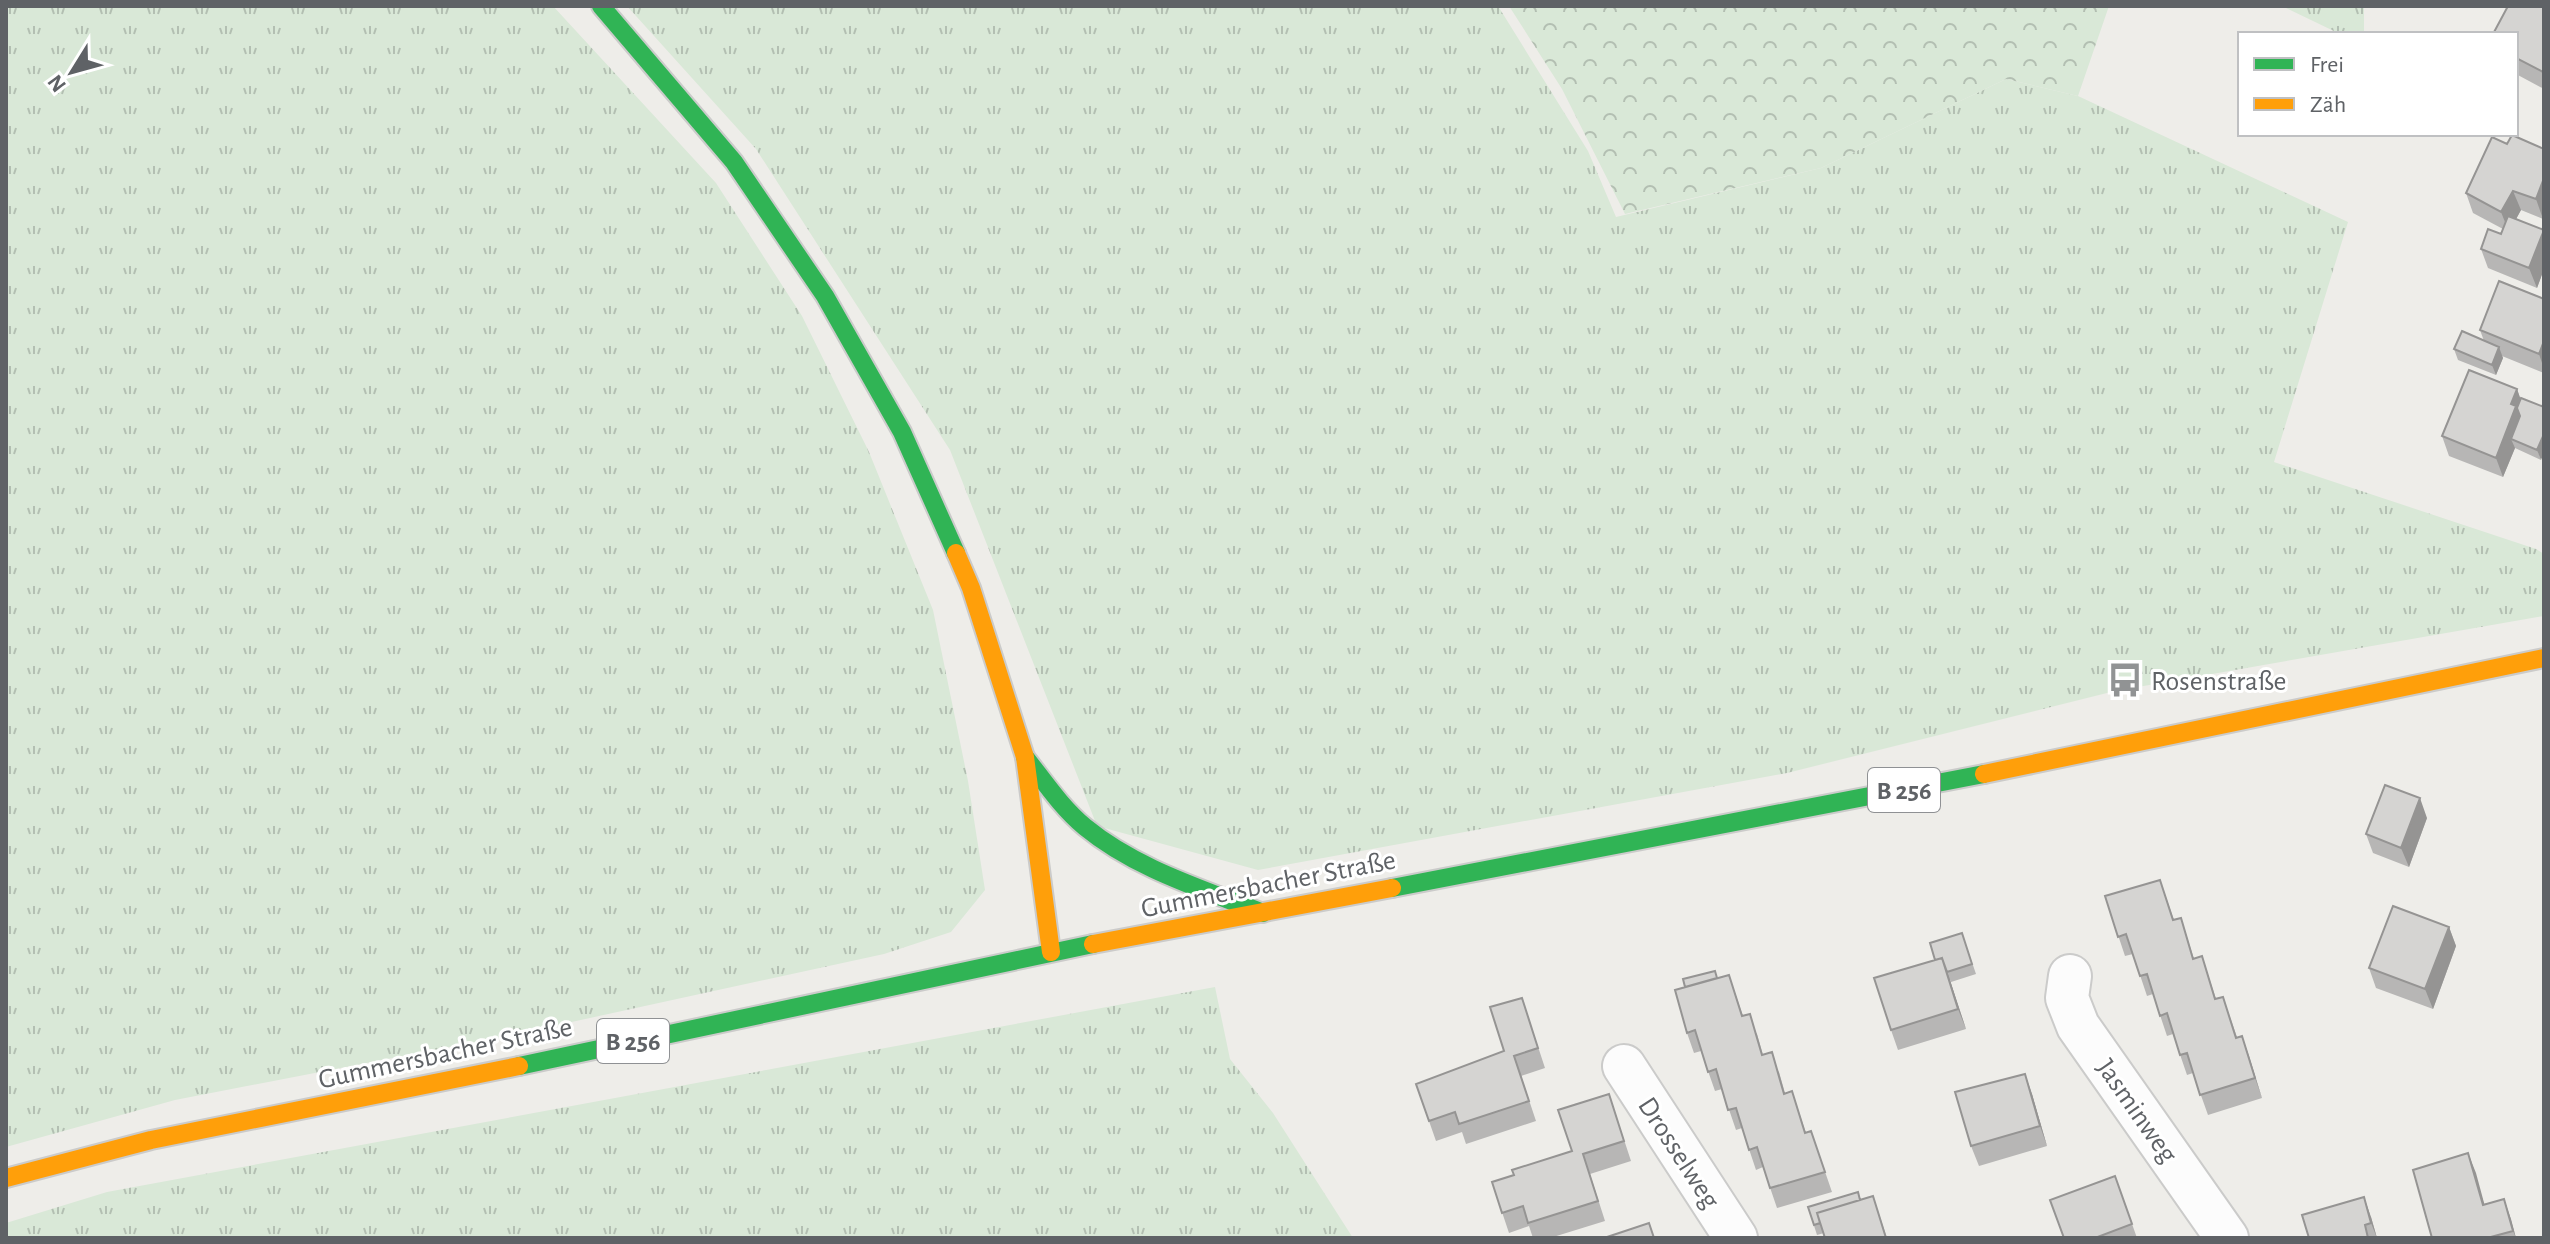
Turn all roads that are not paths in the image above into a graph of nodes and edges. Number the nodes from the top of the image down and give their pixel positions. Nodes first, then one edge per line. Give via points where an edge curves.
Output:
1 (601, 6) edge
2 (2544, 658) edge
3 (1025, 757) junction
4 (1263, 913) junction
5 (1051, 952) junction
6 (2070, 976) dead end
7 (1624, 1066) dead end
8 (6, 1178) edge
9 (1736, 1238) edge
10 (2227, 1238) edge

1 - 3 main road via 734,162 825,296 902,432 971,588
2 - 4 main road, Gummersbacher Straße / B 256 via 1789,814
3 - 4 main road via 1068,812 1101,838
3 - 5 main road
4 - 5 main road, Gummersbacher Straße / B 256
5 - 8 main road, Gummersbacher Straße / B 256 via 151,1140
6 - 10 street, Jasminweg via 2067,998 2078,1026
7 - 9 street, Drosselweg

